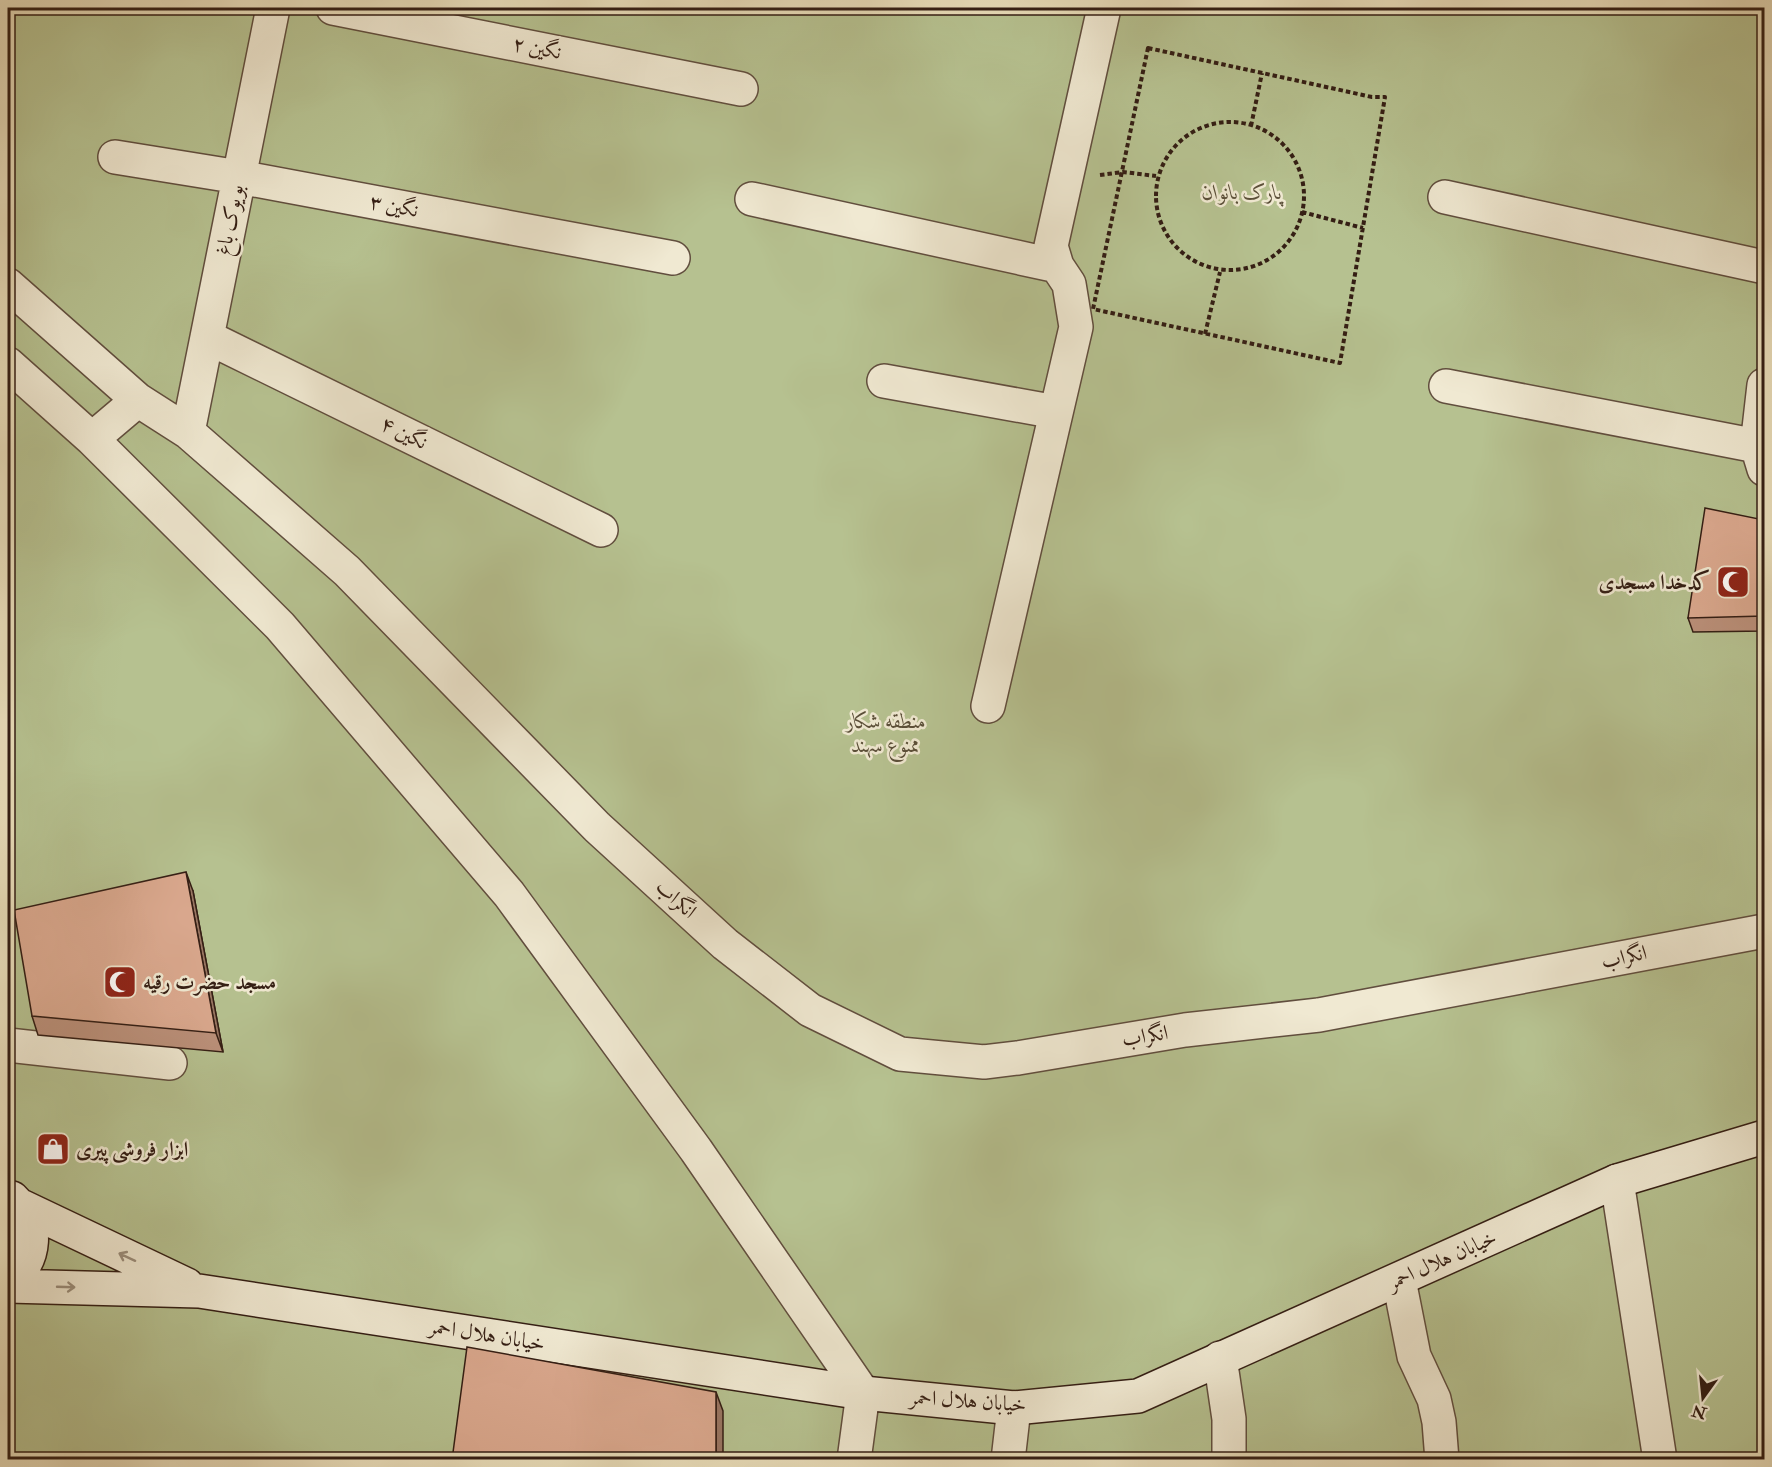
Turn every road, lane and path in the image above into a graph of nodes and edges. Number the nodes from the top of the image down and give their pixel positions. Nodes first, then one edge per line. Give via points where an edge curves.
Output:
1 (273, 8) edge
2 (333, 8) edge
3 (1104, 8) edge
4 (1262, 73) junction
5 (741, 89) dead end
6 (1251, 126) junction
7 (115, 158) dead end
8 (1123, 172) junction
9 (1156, 176) junction
10 (239, 177) junction
11 (1066, 178) junction
12 (1445, 197) dead end
13 (752, 199) dead end
14 (1302, 212) junction
15 (1363, 228) junction
16 (673, 258) dead end
17 (1057, 266) junction
18 (1764, 267) edge
19 (1220, 272) junction
20 (8, 285) edge
21 (1204, 334) junction
22 (207, 337) junction
23 (8, 364) edge
24 (884, 381) dead end
25 (1764, 385) edge
26 (1446, 386) dead end
27 (138, 400) junction
28 (1056, 412) junction
29 (188, 432) junction
30 (92, 439) junction
31 (1761, 457) edge
32 (601, 530) dead end
33 (988, 706) dead end
34 (1764, 931) edge
35 (8, 1045) edge
36 (171, 1063) dead end
37 (1764, 1137) edge
38 (1617, 1181) junction
39 (11, 1196) edge
40 (1399, 1280) junction
41 (8, 1285) edge
42 (199, 1291) junction
43 (1220, 1358) junction
44 (862, 1393) junction
45 (1014, 1408) junction
46 (854, 1460) edge
47 (1008, 1460) edge
48 (1229, 1460) edge
49 (1442, 1460) edge
50 (1660, 1460) edge

1 - 10 street, بویوک باغ
2 - 5 street, نگین ۲
3 - 11 street
4 - 6 path
4 - 8 path via 1148,48
4 - 15 path via 1385,97
6 - 9 path via 1218,121 1179,139
6 - 14 path via 1261,127 1293,155 1306,196
7 - 10 street, نگین ۳
8 - 9 path
8 - 11 path
8 - 21 path via 1093,309
9 - 19 path via 1156,219 1180,255
10 - 16 street, نگین ۳
10 - 22 street, بویوک باغ
11 - 17 street via 1051,246
12 - 18 street
13 - 17 street
14 - 15 path
14 - 19 path via 1294,237 1262,266
15 - 21 path via 1340,363
17 - 28 street via 1069,284 1076,327
19 - 21 path
20 - 27 street, انگراب
22 - 29 street, بویوک باغ
22 - 32 street, نگین ۴
23 - 30 street
24 - 28 street
25 - 31 street
26 - 31 street
27 - 29 street, انگراب
27 - 30 street
28 - 33 street
29 - 34 street, انگراب via 347,571 597,827 725,944 810,1010 900,1054 984,1062 1185,1030 1319,1015
30 - 44 street via 280,626 509,894 696,1150
35 - 36 street
37 - 38 street, خیابان هلال احمر
38 - 40 street, خیابان هلال احمر
38 - 50 street
39 - 41 street via 29,1221 32,1239 20,1274
42 -> 39 street
40 - 43 street, خیابان هلال احمر
40 - 49 street via 1414,1356 1434,1399
41 -> 42 street
42 - 44 street, خیابان هلال احمر
43 - 45 street, خیابان هلال احمر via 1138,1396
43 - 48 street via 1229,1419
44 - 45 street, خیابان هلال احمر
44 - 46 street
45 - 47 street

